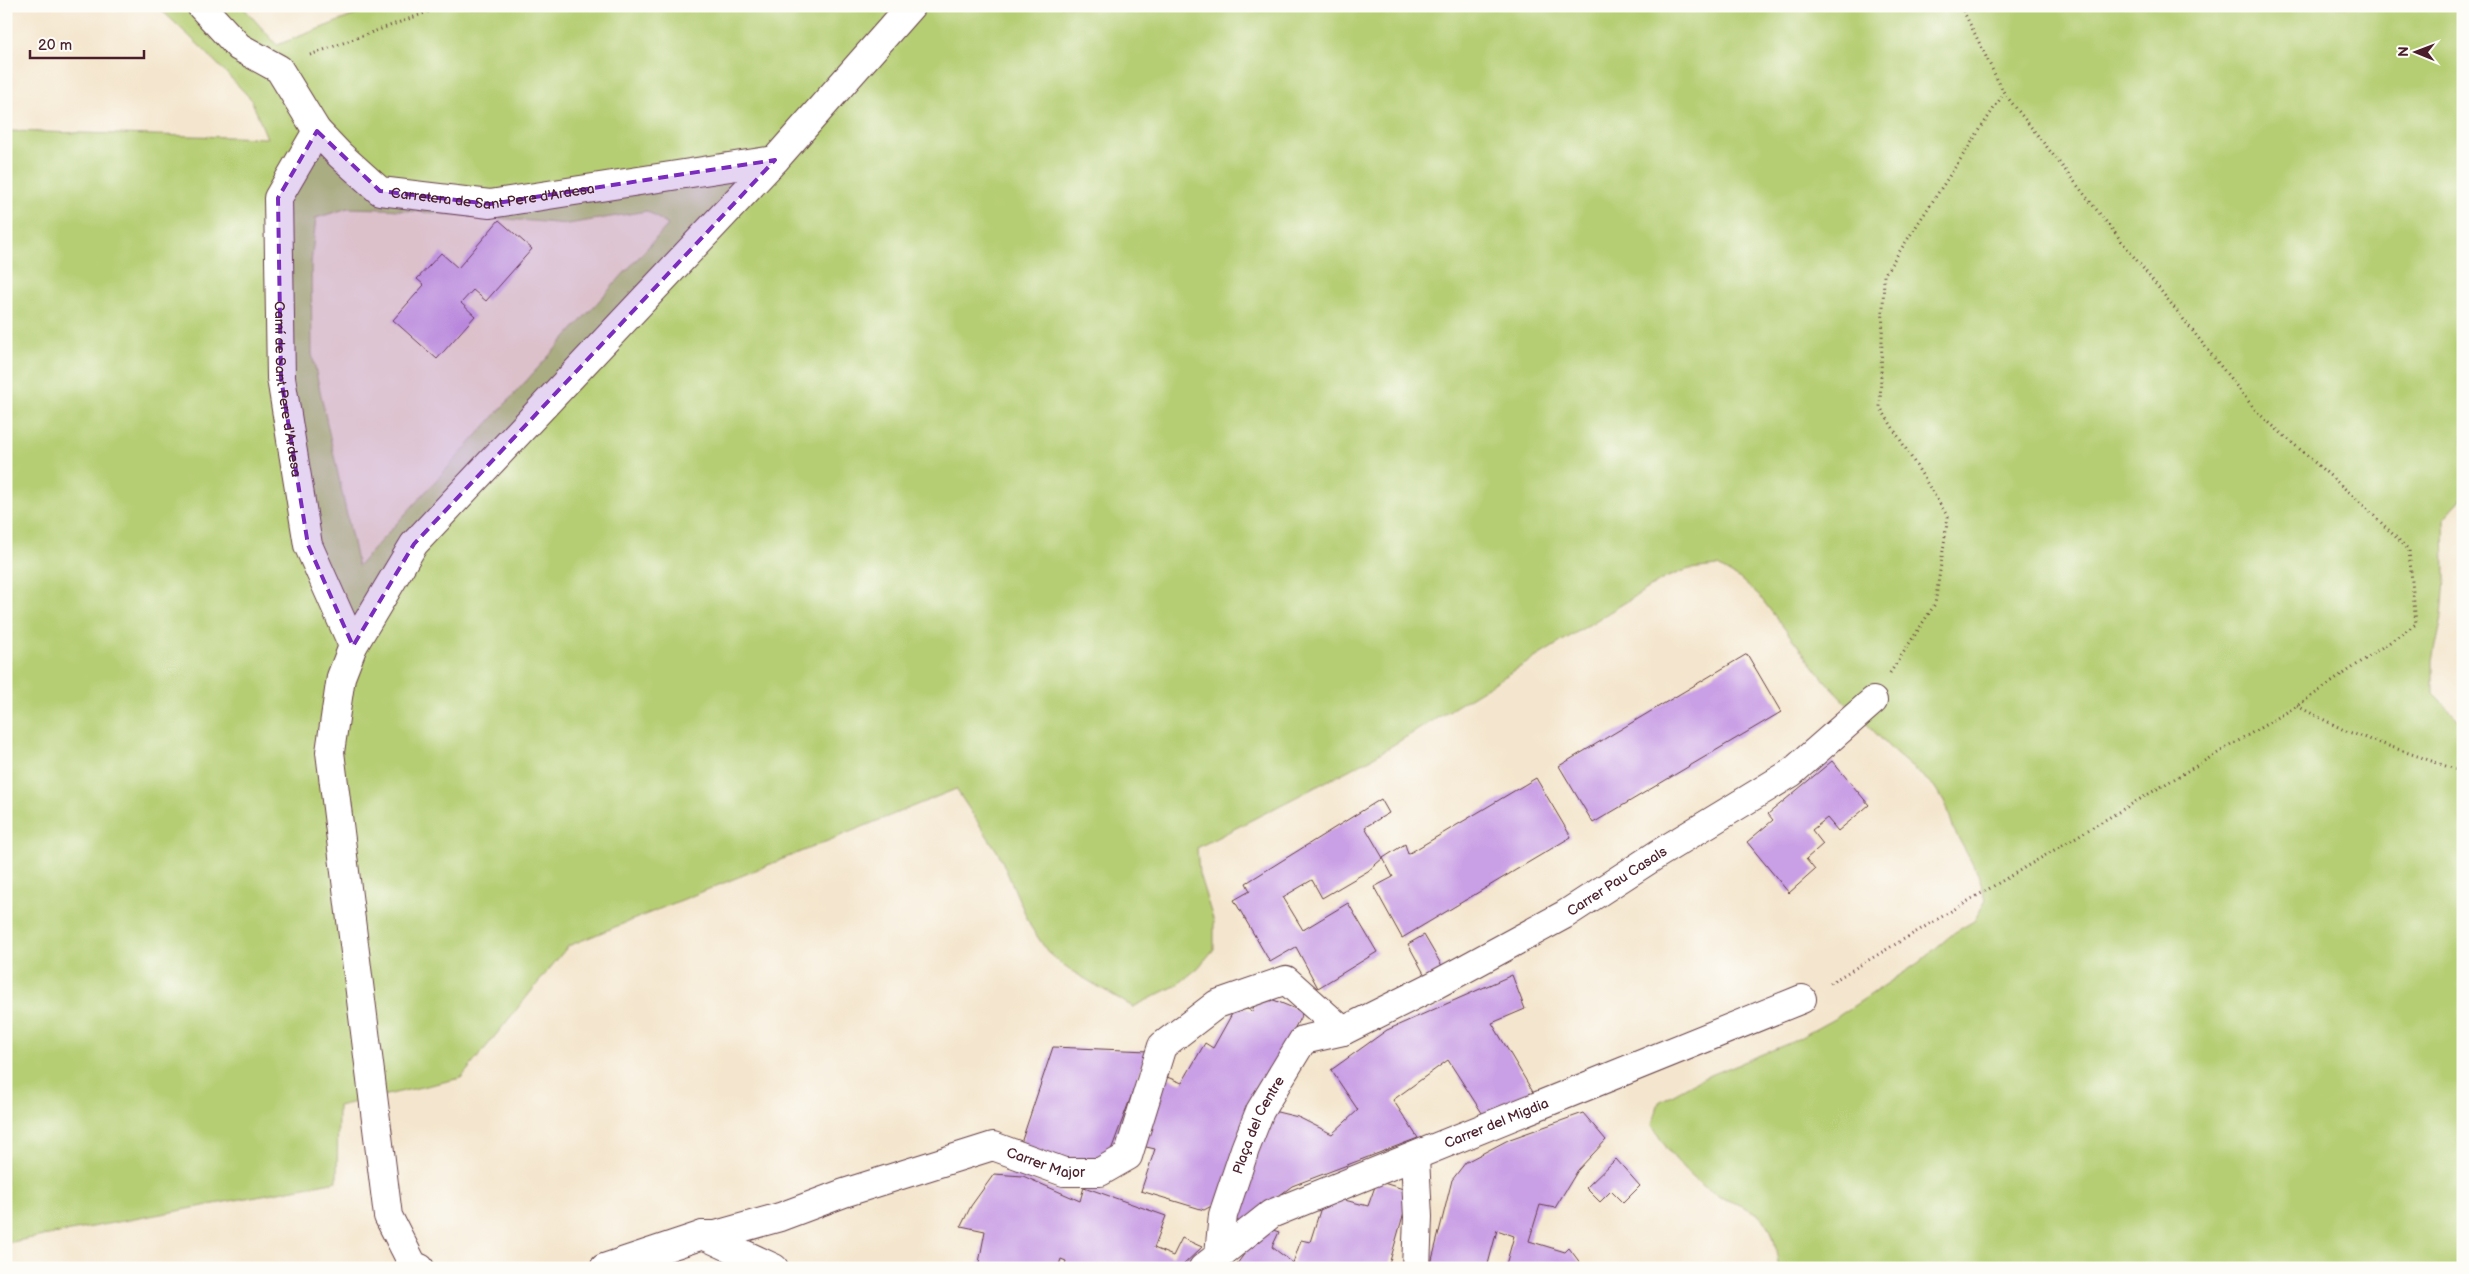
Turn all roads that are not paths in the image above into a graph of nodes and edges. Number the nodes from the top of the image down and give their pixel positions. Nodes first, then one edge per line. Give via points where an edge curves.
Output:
1 (201, 6) edge
2 (912, 6) edge
3 (317, 130) junction
4 (775, 160) junction
5 (353, 646) junction
6 (1872, 701) road end
7 (1802, 999) road end
8 (1343, 1031) junction
9 (1416, 1158) junction
10 (703, 1235) junction
11 (1211, 1261) edge
12 (415, 1267) edge
13 (604, 1268) edge
14 (774, 1268) edge
15 (1416, 1268) edge

1 - 3 street, Carretera de Sant Pere d'Ardesa via 239,47 279,69
2 - 4 street
3 - 4 street, Carretera de Sant Pere d'Ardesa via 380,191 490,204
3 - 5 street, Camí de Sant Pere d'Ardesa via 278,198 281,378 308,546
4 - 5 street via 414,544
5 - 12 street via 341,678 330,752 388,1216
6 - 8 street, Carrer Pau Casals via 1791,773 1564,915
7 - 9 street, Carrer del Migdia
8 - 10 street, Carrer Major via 1286,980 1217,1004 1162,1046 1128,1156 1100,1172 1064,1172 993,1146 844,1193 780,1217 716,1235
8 - 11 street, Plaça del Centre via 1303,1040 1260,1112 1223,1215
9 - 11 street, Carrer del Migdia via 1272,1214
9 - 15 street
10 - 13 street, Carrer Major
10 - 14 street

